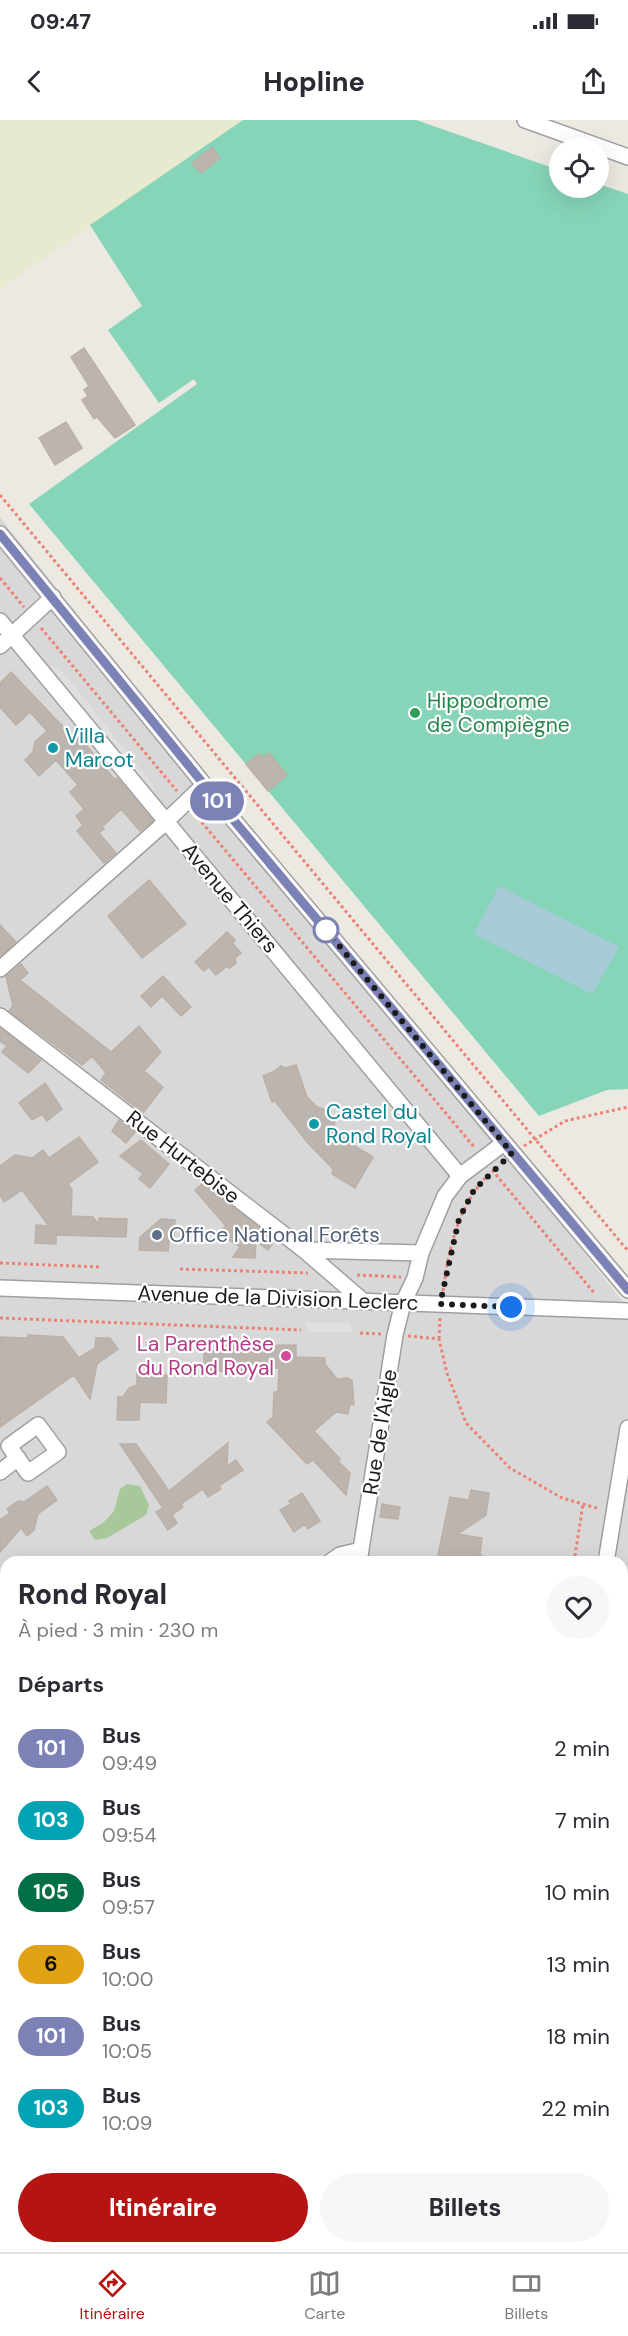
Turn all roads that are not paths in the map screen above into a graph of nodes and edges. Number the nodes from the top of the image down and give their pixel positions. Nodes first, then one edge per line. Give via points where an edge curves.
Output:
1 (525, 120) edge
2 (628, 156) edge
3 (0, 534) edge
4 (53, 597) junction
5 (0, 621) edge
6 (12, 635) junction
7 (0, 646) edge
8 (204, 785) junction
9 (166, 821) junction
10 (0, 969) edge
11 (0, 1016) edge
12 (508, 1148) junction
13 (460, 1176) junction
14 (304, 1250) junction
15 (420, 1253) junction
16 (0, 1288) edge
17 (628, 1290) edge
18 (363, 1301) junction
19 (403, 1303) junction
20 (628, 1311) edge
21 (628, 1428) edge
22 (18, 1458) dead end
23 (0, 1472) edge
24 (339, 1556) edge
25 (360, 1556) edge
26 (607, 1556) edge

1 - 2 street
3 - 4 street
4 - 6 street
4 - 8 street
5 - 6 street, Avenue Thiers
6 - 7 street
6 - 9 street, Avenue Thiers
8 - 9 street
8 - 12 street
9 - 10 street
9 - 13 street, Avenue Thiers
11 - 14 street, Rue Hurtebise
12 - 13 street, Rue de l'Aigle via 482,1158
12 - 17 street
13 - 15 street, Rue de l'Aigle via 446,1196
14 - 15 street
14 - 18 street, Rue Hurtebise
15 - 19 street, Rue de l'Aigle via 415,1278
16 - 18 street, Avenue de la Division Leclerc
18 - 19 street, Avenue de la Division Leclerc
19 - 20 street, Avenue de la Division Leclerc
19 - 25 street, Rue de l'Aigle
21 - 26 street
22 - 23 street
24 - 25 street

